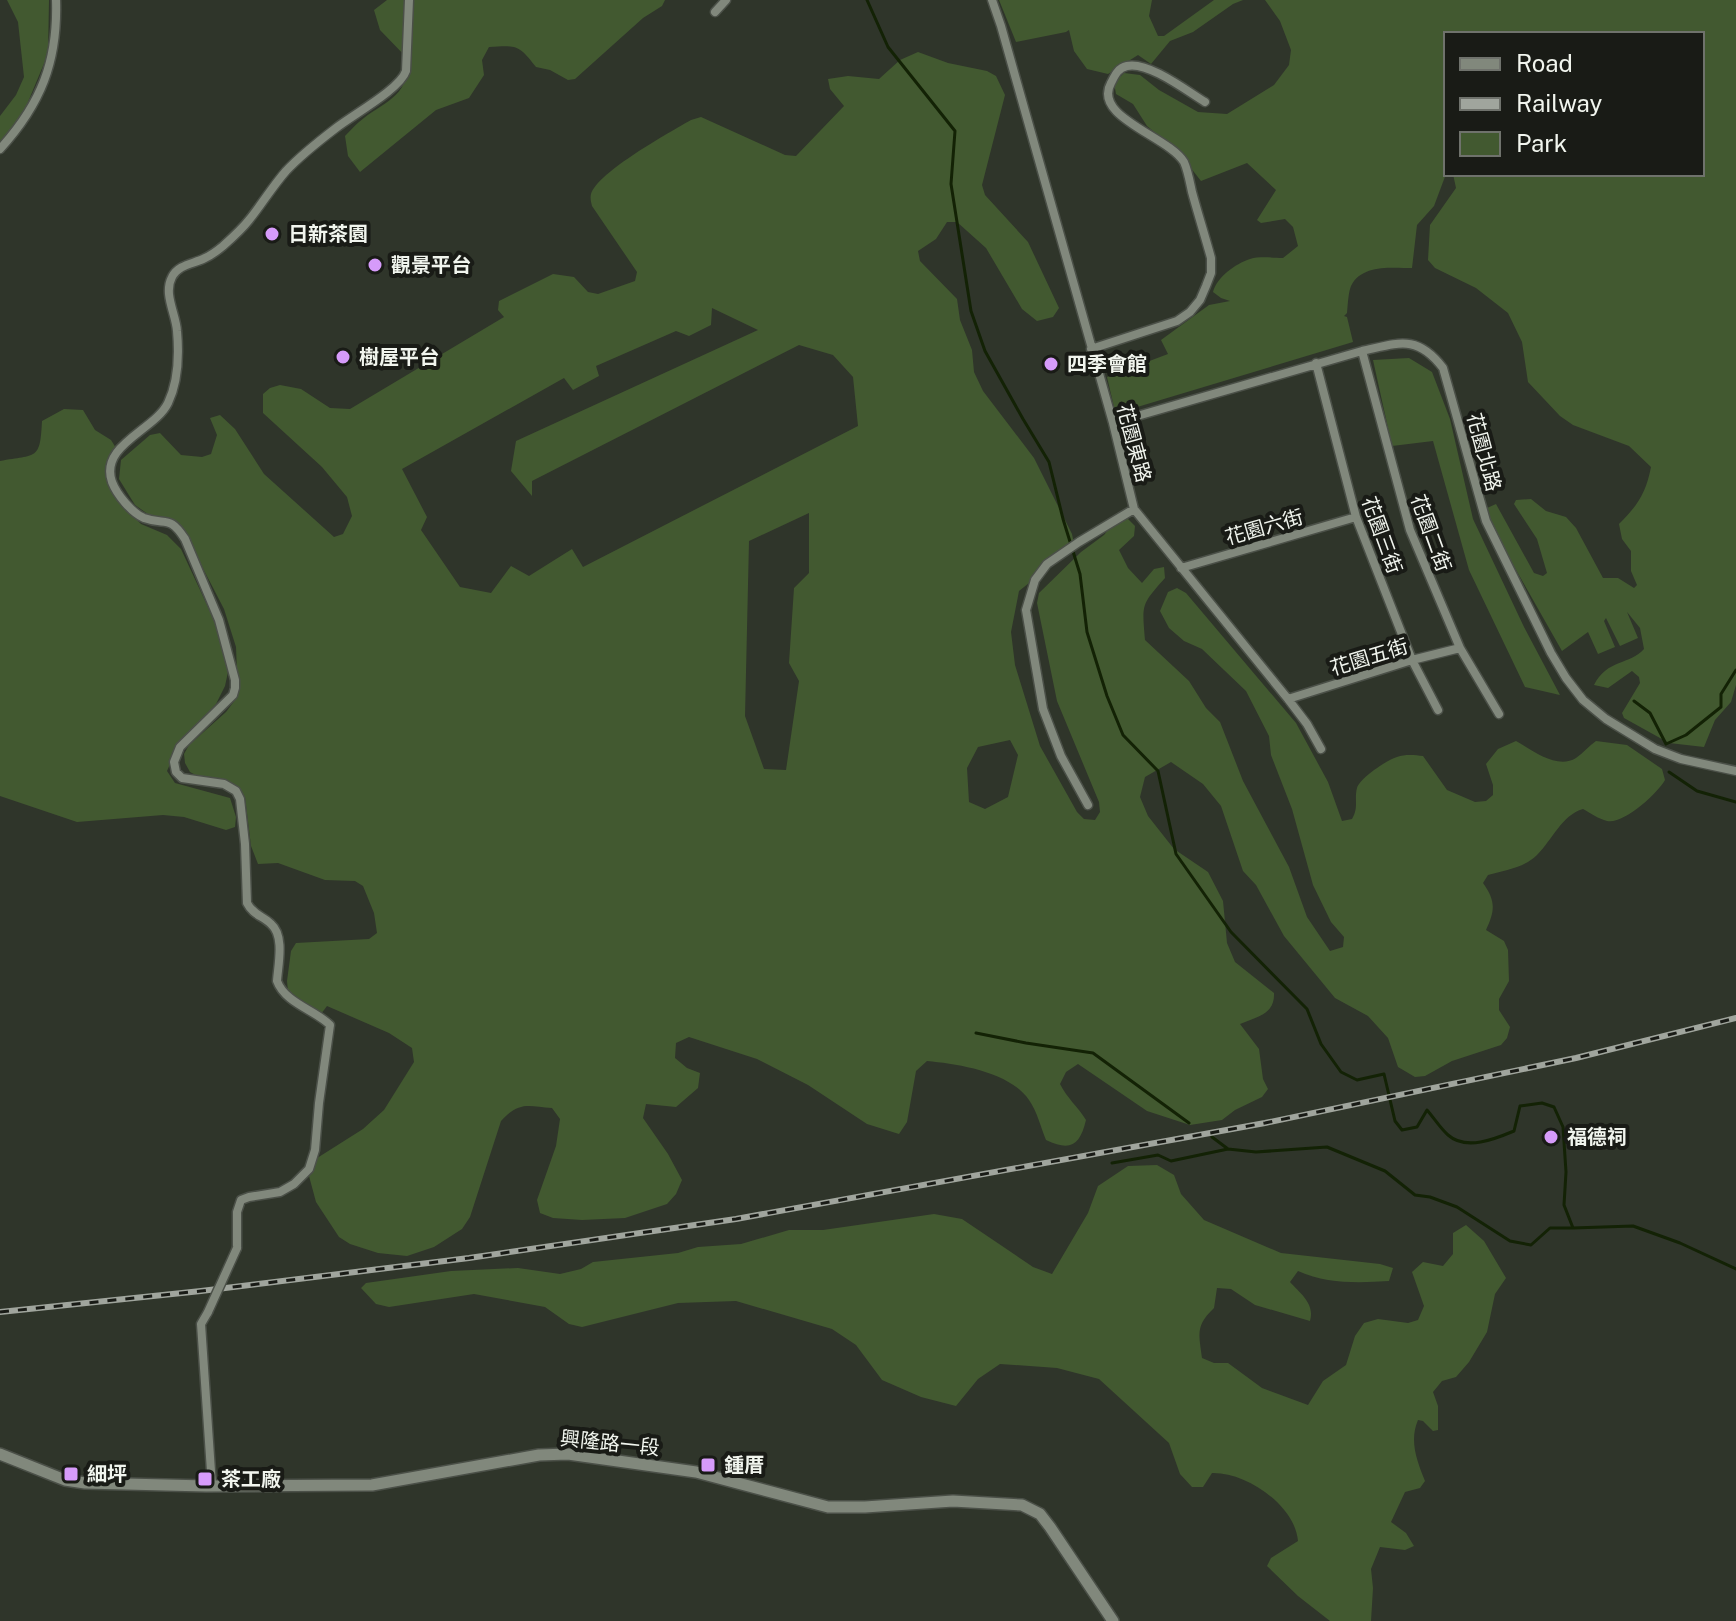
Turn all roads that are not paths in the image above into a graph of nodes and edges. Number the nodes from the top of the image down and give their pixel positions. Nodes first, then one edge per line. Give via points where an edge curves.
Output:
1 (56, 0) edge
2 (409, 0) edge
3 (726, 0) edge
4 (992, 0) edge
5 (715, 12) dead end
6 (1205, 102) dead end
7 (0, 149) edge
8 (1091, 349) junction
9 (1362, 351) junction
10 (1316, 363) junction
11 (1113, 423) junction
12 (1134, 509) junction
13 (1356, 517) junction
14 (1181, 568) junction
15 (1460, 648) junction
16 (1412, 660) junction
17 (1288, 699) junction
18 (1438, 710) dead end
19 (1499, 714) dead end
20 (1321, 749) dead end
21 (1736, 771) edge
22 (1088, 805) dead end
23 (0, 1454) edge
24 (212, 1486) junction
25 (1113, 1621) edge

1 - 7 street via 43,87
2 - 24 street, bridge via 404,77 298,159 223,246 172,278 169,301 178,361 170,400 113,457 111,472 115,488 134,511 146,519 168,521 185,539 219,620 235,680 233,695 180,747 176,772 236,791 247,903 273,925 279,938 279,987 330,1025 313,1160 294,1184 280,1192 241,1200 237,1248 201,1324
3 - 5 street
4 - 8 street, 花園東路
6 - 8 street via 1144,67 1117,71 1107,90 1119,114 1172,148 1184,163 1211,273 1200,300 1177,321
8 - 11 street, 花園東路
9 - 10 street, 花園北路
9 - 15 street, 花園二街 via 1410,530
9 - 21 street, 花園北路 via 1402,343 1418,346 1443,368 1486,521 1551,653 1583,700 1655,749
10 - 11 street, 花園北路
10 - 13 street, 花園三街
11 - 12 street, 花園東路
12 - 14 street, 花園東路
12 - 22 street via 1047,564 1035,580 1026,610 1043,709
13 - 14 street, 花園六街
13 - 16 street, 花園三街
14 - 17 street, 花園東路
15 - 16 street, 花園五街
15 - 19 street, 花園二街
16 - 17 street, 花園五街
16 - 18 street, 花園三街
17 - 20 street, 花園東路
23 - 24 street, 興隆路一段 via 65,1480
24 - 25 street, 興隆路一段 via 372,1485 568,1454 696,1472 828,1507 953,1501 1022,1505 1040,1514

